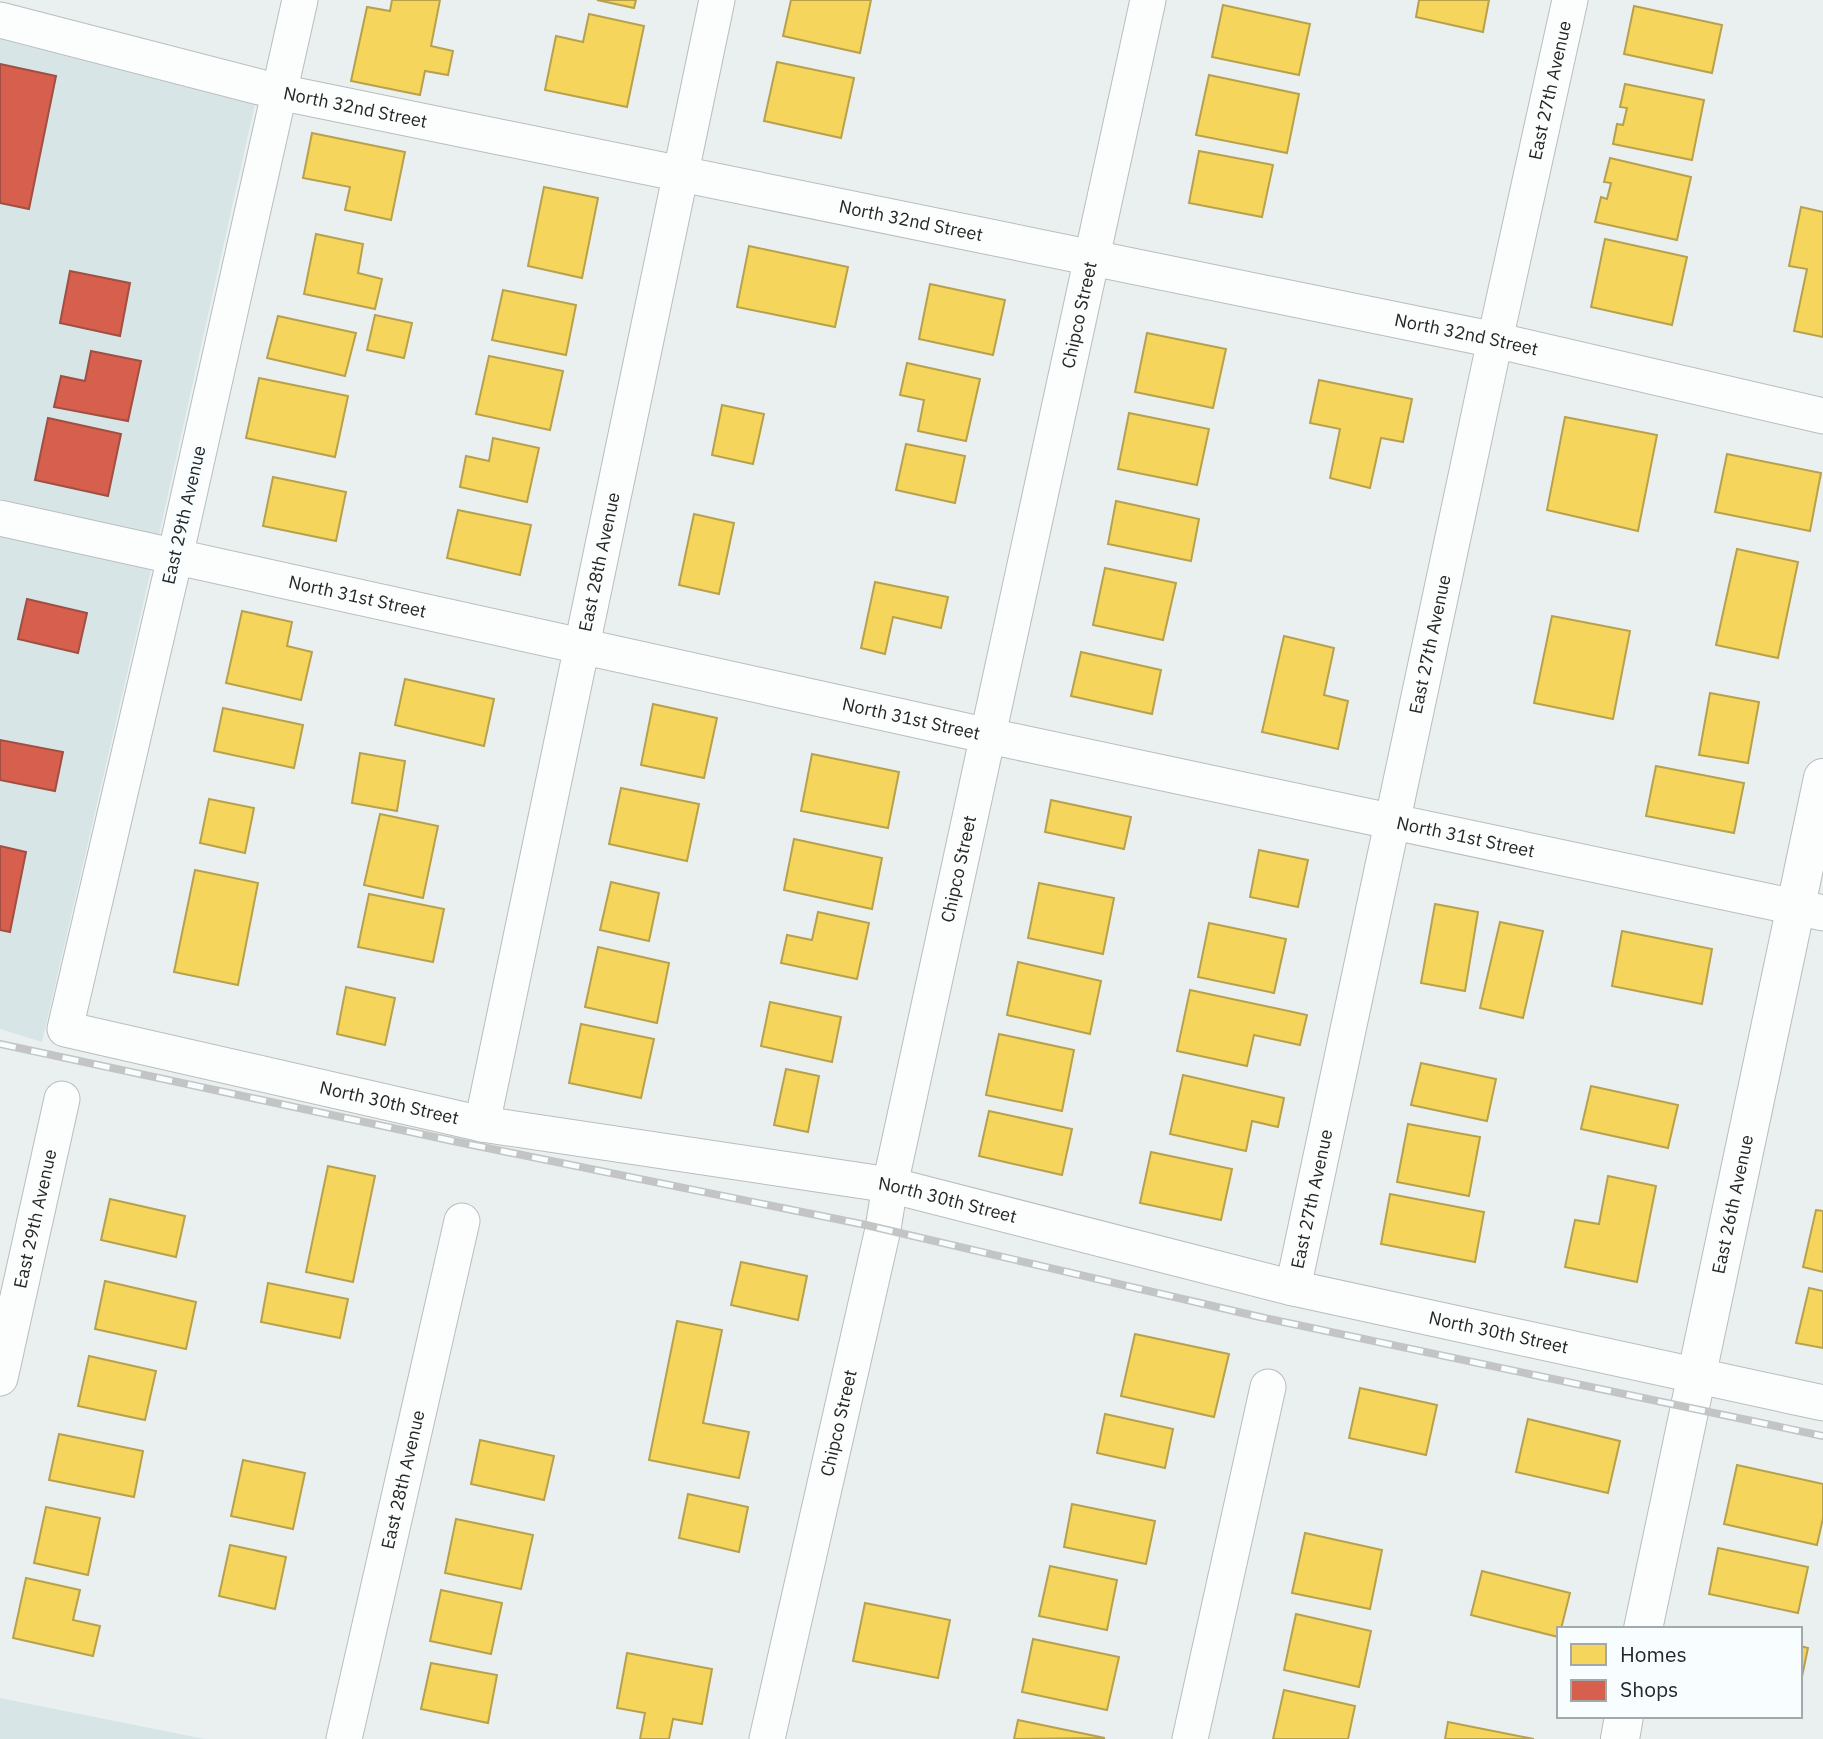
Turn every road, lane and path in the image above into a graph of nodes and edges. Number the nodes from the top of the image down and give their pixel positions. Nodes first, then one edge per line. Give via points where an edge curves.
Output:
1 (300, 0) edge
2 (718, 0) edge
3 (1149, 0) edge
4 (1570, 0) edge
5 (0, 20) edge
6 (279, 92) junction
7 (682, 173) junction
8 (1091, 259) junction
9 (1495, 340) junction
10 (1823, 416) edge
11 (0, 518) edge
12 (175, 557) junction
13 (583, 645) junction
14 (989, 736) junction
15 (1823, 778) edge
16 (1394, 821) junction
17 (1809, 911) edge
18 (65, 1030) joint
19 (61, 1100) dead end
20 (482, 1124) junction
21 (890, 1185) junction
22 (462, 1221) dead end
23 (1293, 1288) junction
24 (1698, 1375) junction
25 (0, 1378) edge
26 (1268, 1387) dead end
27 (1823, 1403) edge
28 (1643, 1627) edge
29 (1624, 1718) edge
30 (344, 1739) edge
31 (767, 1739) edge
32 (1190, 1739) edge
33 (1620, 1739) edge

1 - 6 street, East 29th Avenue
2 - 7 street, East 28th Avenue
3 - 8 street, Chipco Street
4 - 9 street, East 27th Avenue
5 - 6 street, North 32nd Street
6 - 7 street, North 32nd Street
6 - 12 street, East 29th Avenue
7 - 8 street, North 32nd Street
7 - 13 street, East 28th Avenue
8 - 9 street, North 32nd Street
8 - 14 street, Chipco Street
9 - 10 street, North 32nd Street
9 - 16 street, East 27th Avenue
11 - 12 street, North 31st Street
12 - 13 street, North 31st Street
12 - 18 street, East 29th Avenue
13 - 14 street, North 31st Street
13 - 20 street, East 28th Avenue
14 - 16 street, North 31st Street
14 - 21 street, Chipco Street
15 - 17 street, East 26th Avenue
16 - 17 street, North 31st Street
16 - 23 street, East 27th Avenue
17 - 24 street, East 26th Avenue
18 - 20 street, North 30th Street
19 - 25 street, East 29th Avenue
20 - 21 street, North 30th Street
21 - 23 street, North 30th Street
21 - 31 street, Chipco Street
22 - 30 street, East 28th Avenue
23 - 24 street, North 30th Street
24 - 27 street, North 30th Street
24 - 28 street, East 26th Avenue
26 - 32 street
29 - 33 street

